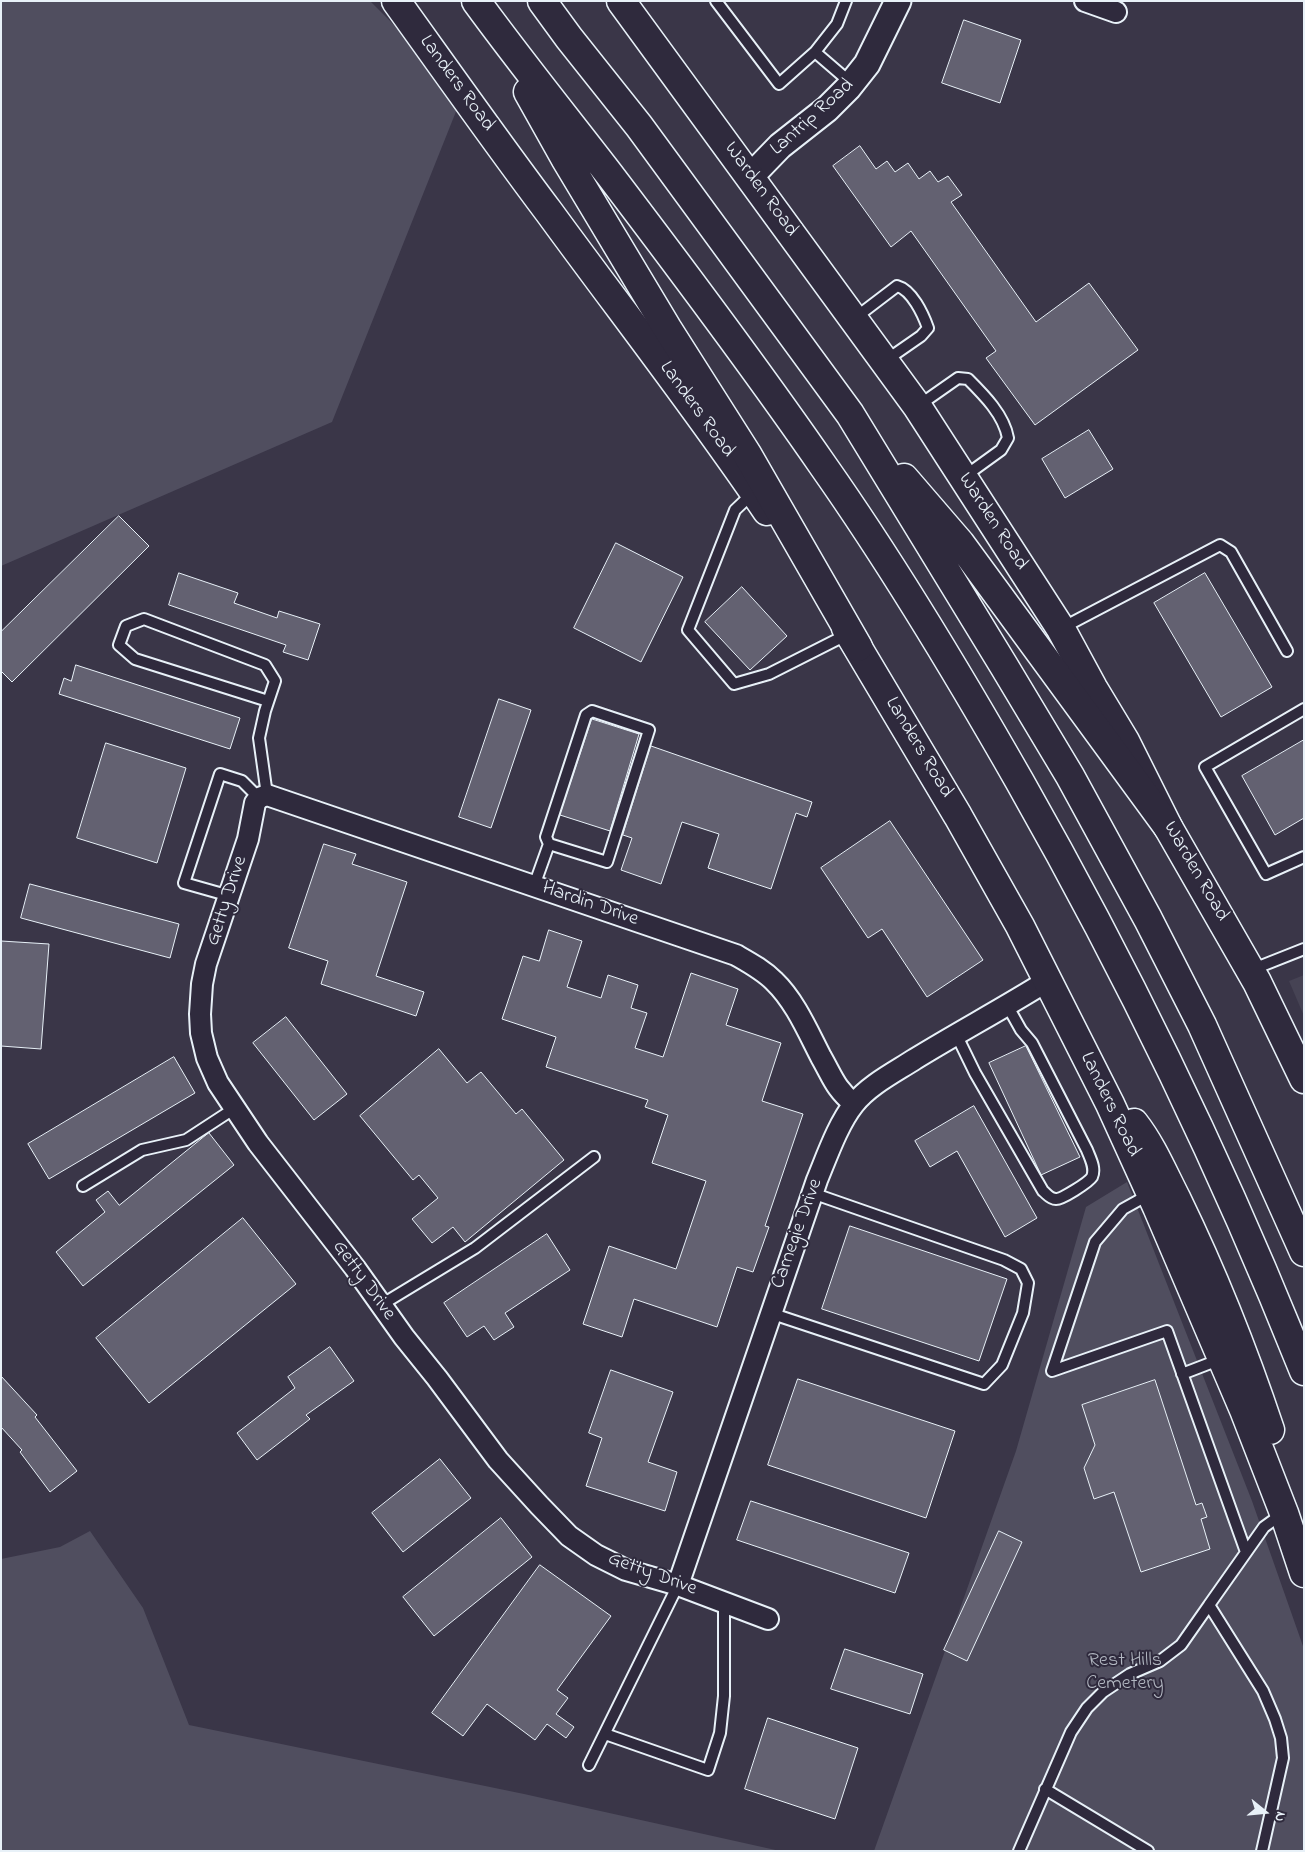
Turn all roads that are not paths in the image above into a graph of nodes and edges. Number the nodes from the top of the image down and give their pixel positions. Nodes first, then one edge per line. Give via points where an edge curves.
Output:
1 (396, 1) edge
2 (542, 1) edge
3 (622, 1) edge
4 (716, 1) edge
5 (846, 1) edge
6 (898, 1) edge
7 (1085, 1) edge
8 (480, 6) edge
9 (1116, 12) dead end
10 (815, 52) junction
11 (852, 83) junction
12 (750, 177) junction
13 (853, 319) junction
14 (884, 361) junction
15 (917, 406) junction
16 (850, 414) junction
17 (963, 477) junction
18 (754, 492) junction
19 (1061, 629) junction
20 (854, 640) junction
21 (1287, 651) dead end
22 (268, 701) junction
23 (1304, 709) edge
24 (263, 796) junction
25 (1168, 827) junction
26 (549, 844) junction
27 (1304, 857) edge
28 (534, 886) junction
29 (230, 896) junction
30 (1304, 949) edge
31 (1250, 970) junction
32 (1047, 980) junction
33 (1007, 1005) junction
34 (956, 1034) junction
35 (1094, 1073) junction
36 (1304, 1079) edge
37 (854, 1104) junction
38 (235, 1108) junction
39 (594, 1157) dead end
40 (83, 1186) dead end
41 (812, 1193) junction
42 (1151, 1194) junction
43 (1304, 1252) edge
44 (381, 1305) junction
45 (770, 1313) junction
46 (1221, 1359) junction
47 (1304, 1371) edge
48 (1182, 1374) junction
49 (1284, 1513) junction
50 (1304, 1531) edge
51 (1246, 1552) junction
52 (1304, 1573) edge
53 (678, 1585) junction
54 (724, 1602) junction
55 (1210, 1605) junction
56 (768, 1619) dead end
57 (604, 1734) junction
58 (589, 1764) dead end
59 (1045, 1788) junction
60 (1020, 1851) edge
61 (1148, 1851) edge
62 (1262, 1851) edge

1 - 18 main road, Landers Road
2 - 16 main road via 645,134
3 - 12 main road, Warden Road
4 - 10 lane via 779,84
5 - 10 lane via 837,24
6 - 11 street, Lantrip Road via 867,64
7 - 9 street
8 - 20 main road via 565,158 746,454
8 - 47 main road via 748,360 826,468 928,624 1050,834 1111,947 1183,1091
10 - 11 lane
11 - 12 street, Lantrip Road via 827,110 780,146
12 - 13 main road, Warden Road
13 - 14 main road, Warden Road
13 - 14 lane via 897,286 912,298 928,328
14 - 15 main road, Warden Road
15 - 17 main road, Warden Road
15 - 17 lane via 958,378 968,379 985,396 1007,428 1008,438 1001,450
16 - 25 main road via 960,543
16 - 43 main road via 1070,776 1148,919 1202,1025
17 - 19 main road, Warden Road
18 - 20 main road, Landers Road
18 - 20 lane via 736,510 688,630 734,684 769,674
19 - 21 lane via 1220,545 1231,552
19 - 25 main road, Warden Road via 1126,741
20 - 32 main road, Landers Road via 963,825
22 - 22 lane via 275,681 265,665 144,619 126,626 119,645 135,659
22 - 24 lane via 259,738
23 - 27 lane via 1205,768 1266,874
24 - 28 street, Hardin Drive
24 - 29 street, Getty Drive via 255,803 248,839
24 - 29 lane via 242,781 220,774 184,883
25 - 31 main road, Warden Road
26 - 26 lane via 607,862 649,730 592,711 586,715 546,837
26 - 28 lane
28 - 37 street, Hardin Drive via 736,955 756,966 784,992 834,1084
29 - 38 street, Getty Drive via 206,964 200,1014 208,1058 218,1083
30 - 31 lane
31 - 36 main road, Warden Road
32 - 33 street, Carnegie Drive
32 - 35 main road, Landers Road
33 - 34 street, Carnegie Drive
33 - 34 lane via 1032,1043 1087,1150 1093,1168 1088,1181 1059,1200 1052,1199 1043,1191
34 - 37 street, Carnegie Drive via 879,1082
35 - 42 main road, Landers Road
35 - 50 main road via 1147,1140 1194,1234 1252,1375
37 - 41 street, Carnegie Drive via 833,1141
38 - 40 lane via 186,1140 142,1150
38 - 44 street, Getty Drive
39 - 44 lane via 474,1248
41 - 45 street, Carnegie Drive
41 - 45 lane via 1004,1260 1021,1269 1028,1283 1023,1313 1002,1365 984,1384
42 - 46 main road, Landers Road
42 - 48 lane via 1123,1209 1095,1242 1052,1371 1167,1331
44 - 53 street, Getty Drive via 498,1460 569,1536 626,1570
45 - 53 street, Carnegie Drive
46 - 48 lane
46 - 49 main road, Landers Road
48 - 51 lane
49 - 51 lane via 1264,1527
49 - 52 main road, Landers Road
51 - 55 lane
53 - 54 street, Getty Drive
53 - 57 lane
54 - 56 street, Getty Drive
54 - 57 lane via 724,1696 720,1734 708,1770
55 - 59 lane via 1181,1645 1160,1661 1116,1683 1087,1708 1071,1732
55 - 62 lane via 1263,1692 1276,1718 1281,1738 1283,1758
57 - 58 lane
59 - 60 lane
59 - 61 lane

